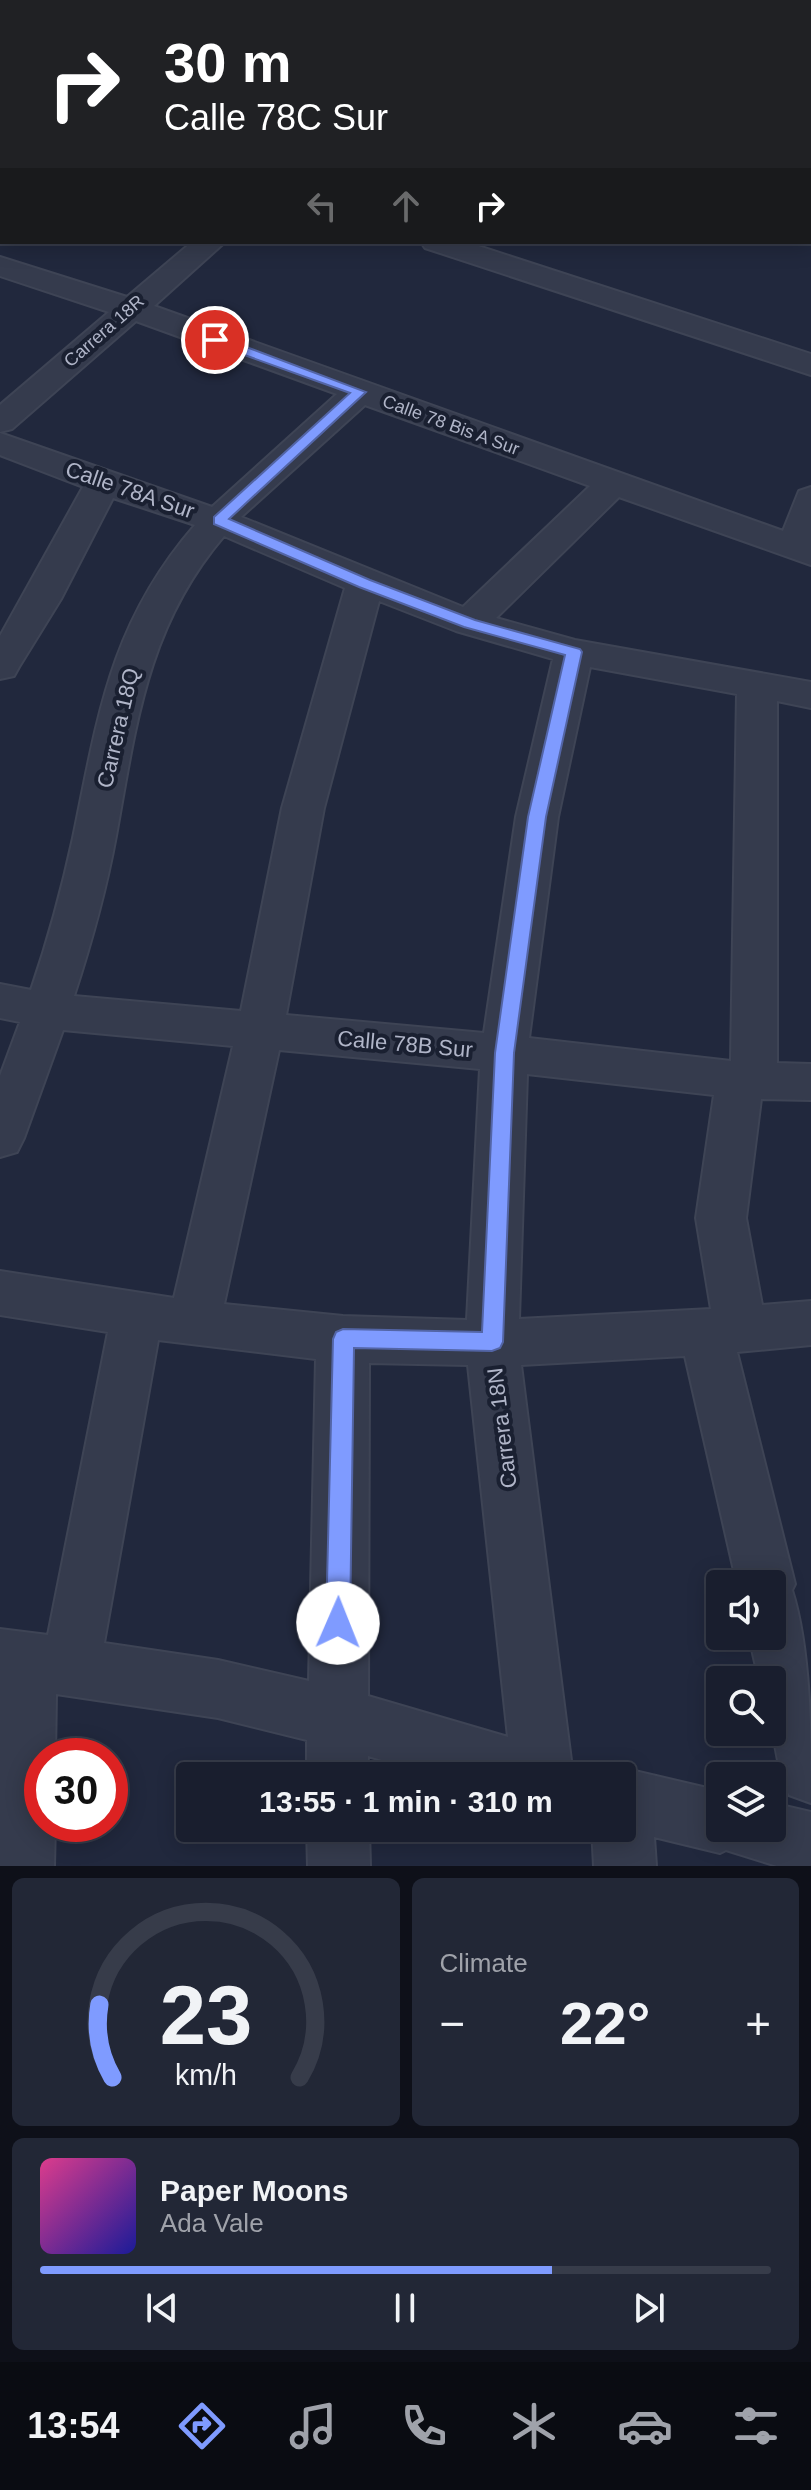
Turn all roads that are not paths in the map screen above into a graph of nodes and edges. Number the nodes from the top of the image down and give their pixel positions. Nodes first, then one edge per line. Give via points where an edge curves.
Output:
1 (208, 244) edge
2 (442, 244) edge
3 (0, 266) edge
4 (129, 308) junction
5 (811, 365) edge
6 (16, 390) edge
7 (360, 392) junction
8 (0, 422) edge
9 (0, 443) edge
10 (103, 483) junction
11 (613, 483) junction
12 (811, 498) edge
13 (219, 521) junction
14 (803, 552) edge
15 (365, 583) junction
16 (469, 623) junction
17 (574, 652) junction
18 (0, 667) edge
19 (757, 687) junction
20 (811, 695) edge
21 (0, 1001) edge
22 (48, 1011) junction
23 (260, 1030) junction
24 (504, 1053) junction
25 (747, 1080) junction
26 (811, 1082) edge
27 (0, 1138) edge
28 (0, 1293) edge
29 (137, 1315) junction
30 (194, 1322) junction
31 (811, 1323) edge
32 (723, 1331) junction
33 (343, 1339) junction
34 (492, 1342) junction
35 (764, 1570) edge
36 (782, 1650) edge
37 (33, 1661) edge
38 (336, 1717) junction
39 (337, 1762) edge
40 (492, 1762) edge
41 (539, 1762) edge
42 (811, 1773) edge
43 (636, 1802) edge
44 (706, 1819) edge
45 (786, 1837) edge
46 (338, 1842) edge
47 (624, 1842) edge
48 (811, 1843) edge
49 (23, 1866) edge
50 (339, 1866) edge
51 (625, 1866) edge

1 - 4 street, Carrera 18R
2 - 5 street
3 - 4 street, Calle 78 Bis A Sur
4 - 6 street, Carrera 18R
4 - 7 street, Calle 78 Bis A Sur
6 - 8 street, Carrera 18R
7 - 11 street, Calle 78 Bis A Sur
7 - 13 street, Carrera 18Q
9 - 10 street, Calle 78A Sur
10 - 13 street, Calle 78A Sur
10 - 18 street
11 - 14 street, Calle 78 Bis A Sur
11 - 16 street
12 - 14 street
13 - 15 street, Calle 78A Sur
13 - 22 street, Carrera 18Q via 172,577 142,631 122,699 86,876
15 - 16 street, Calle 78A Sur
15 - 23 street via 303,808
16 - 17 street, Calle 78A Sur
17 - 19 street, Calle 78A Sur
17 - 24 street, Carrera 18N via 537,817
19 - 20 street, Calle 78A Sur
19 - 25 street
21 - 22 street, Calle 78B Sur
22 - 23 street, Calle 78B Sur
22 - 27 street, Carrera 18Q
23 - 24 street, Calle 78B Sur
23 - 30 street
24 - 25 street, Calle 78B Sur
24 - 34 street, Carrera 18N
25 - 26 street, Calle 78B Sur
25 - 32 street via 721,1218
28 - 29 street
29 - 30 street
29 - 37 street
30 - 33 street
31 - 32 street
32 - 34 street
32 - 35 street
33 - 34 street
33 - 38 street
34 - 41 street, Carrera 18N
36 - 42 street
37 - 38 street via 218,1689
37 - 49 street
38 - 39 street
38 - 40 street
43 - 44 street
45 - 48 street
46 - 50 street
47 - 51 street

